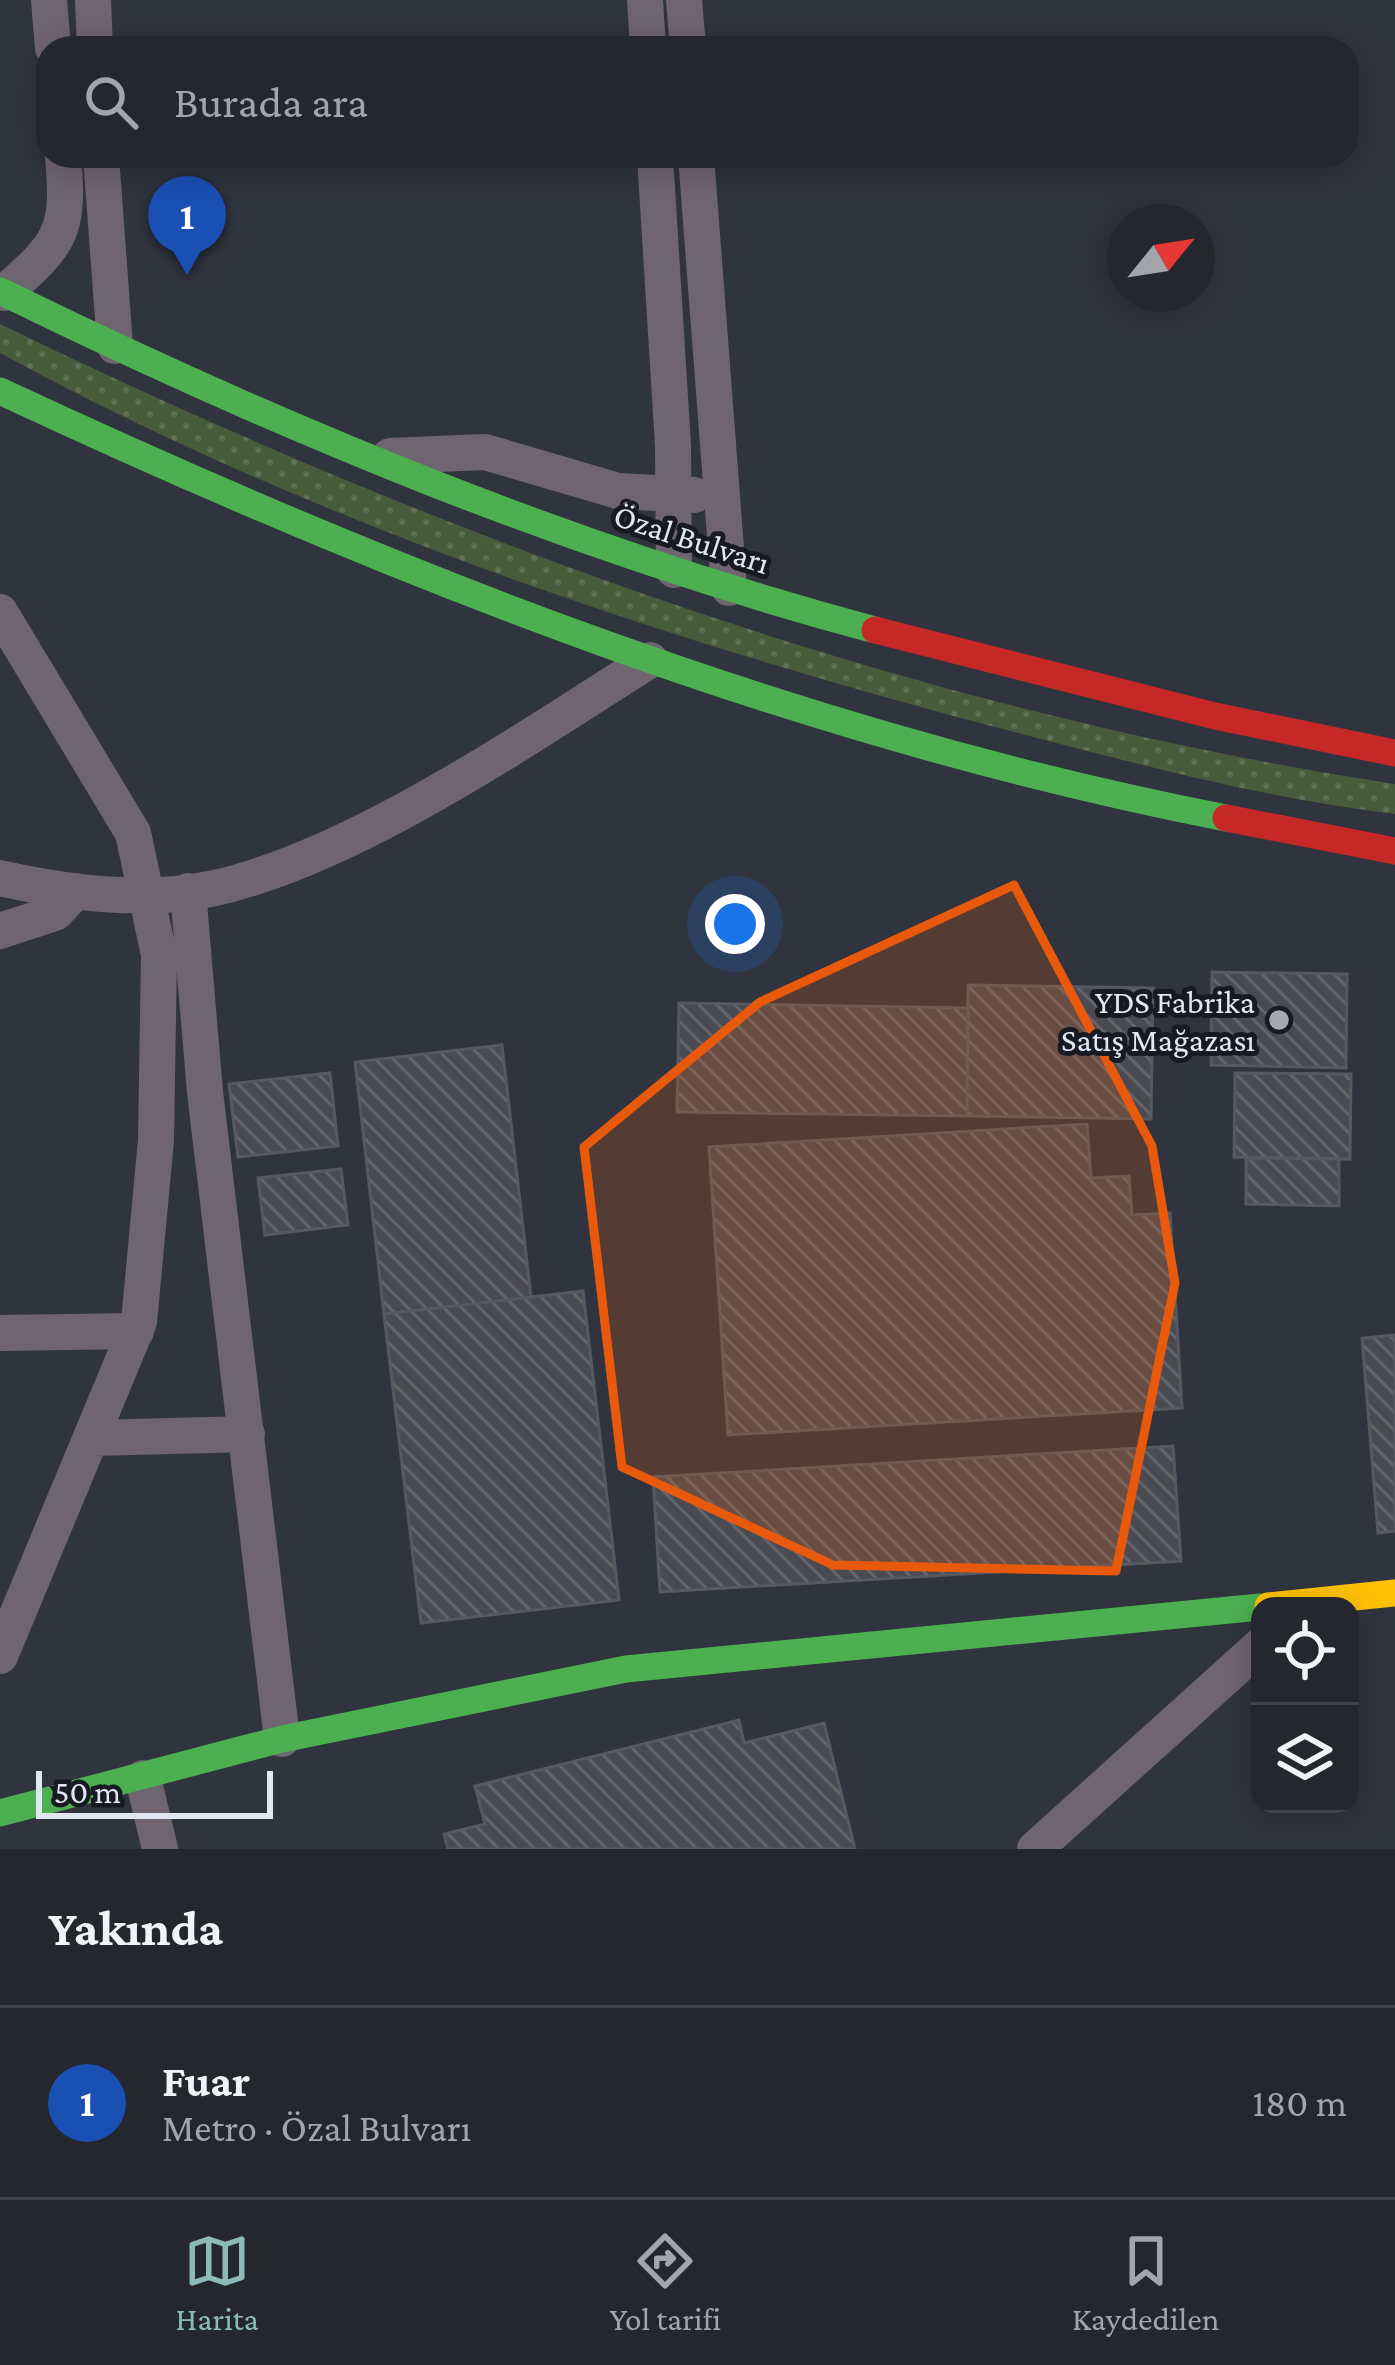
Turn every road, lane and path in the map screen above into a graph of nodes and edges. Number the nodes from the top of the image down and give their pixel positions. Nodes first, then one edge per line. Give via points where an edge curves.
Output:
1 (49, 0) edge
2 (93, 0) edge
3 (644, 0) edge
4 (684, 0) edge
5 (52, 36) edge
6 (94, 36) edge
7 (647, 36) edge
8 (687, 36) edge
9 (63, 168) edge
10 (102, 168) edge
11 (656, 168) edge
12 (697, 168) edge
13 (2, 292) edge
14 (115, 346) junction
15 (0, 391) edge
16 (368, 459) junction
17 (675, 492) junction
18 (722, 499) junction
19 (674, 570) junction
20 (729, 588) junction
21 (0, 612) edge
22 (650, 660) junction
23 (1395, 753) edge
24 (1395, 851) edge
25 (0, 878) edge
26 (76, 891) junction
27 (188, 891) junction
28 (150, 893) junction
29 (0, 931) edge
30 (136, 1331) junction
31 (0, 1333) edge
32 (247, 1434) junction
33 (93, 1438) junction
34 (1395, 1593) edge
35 (1359, 1597) edge
36 (1251, 1607) edge
37 (1251, 1654) edge
38 (0, 1656) edge
39 (282, 1739) junction
40 (143, 1778) junction
41 (3, 1807) edge
42 (160, 1849) edge
43 (1035, 1849) edge

1 - 5 street
2 - 6 street
3 - 7 street
4 - 8 street
9 - 13 street via 64,229
10 - 14 street
11 - 17 street
12 - 18 street
13 - 14 main road, Özal Bulvarı
14 - 16 main road, Özal Bulvarı
15 - 22 main road via 362,556
16 - 17 street via 485,452 618,491
16 - 19 main road, Özal Bulvarı
17 - 18 street
17 - 19 street
18 - 20 street
19 - 20 main road, Özal Bulvarı
20 - 23 main road, Özal Bulvarı via 1143,699
21 - 28 street via 122,812
22 - 24 main road via 1018,772
22 - 27 street via 364,829 272,870
25 - 26 street
26 - 28 street
26 - 29 street via 56,914
27 - 28 street
27 - 32 street
28 - 30 street via 159,955 156,1140
30 - 31 street
30 - 33 street
32 - 33 street
32 - 39 street
33 - 38 street
34 - 35 main road
36 - 39 main road via 626,1669
37 - 43 street
39 - 40 main road
40 - 41 main road
40 - 42 street

